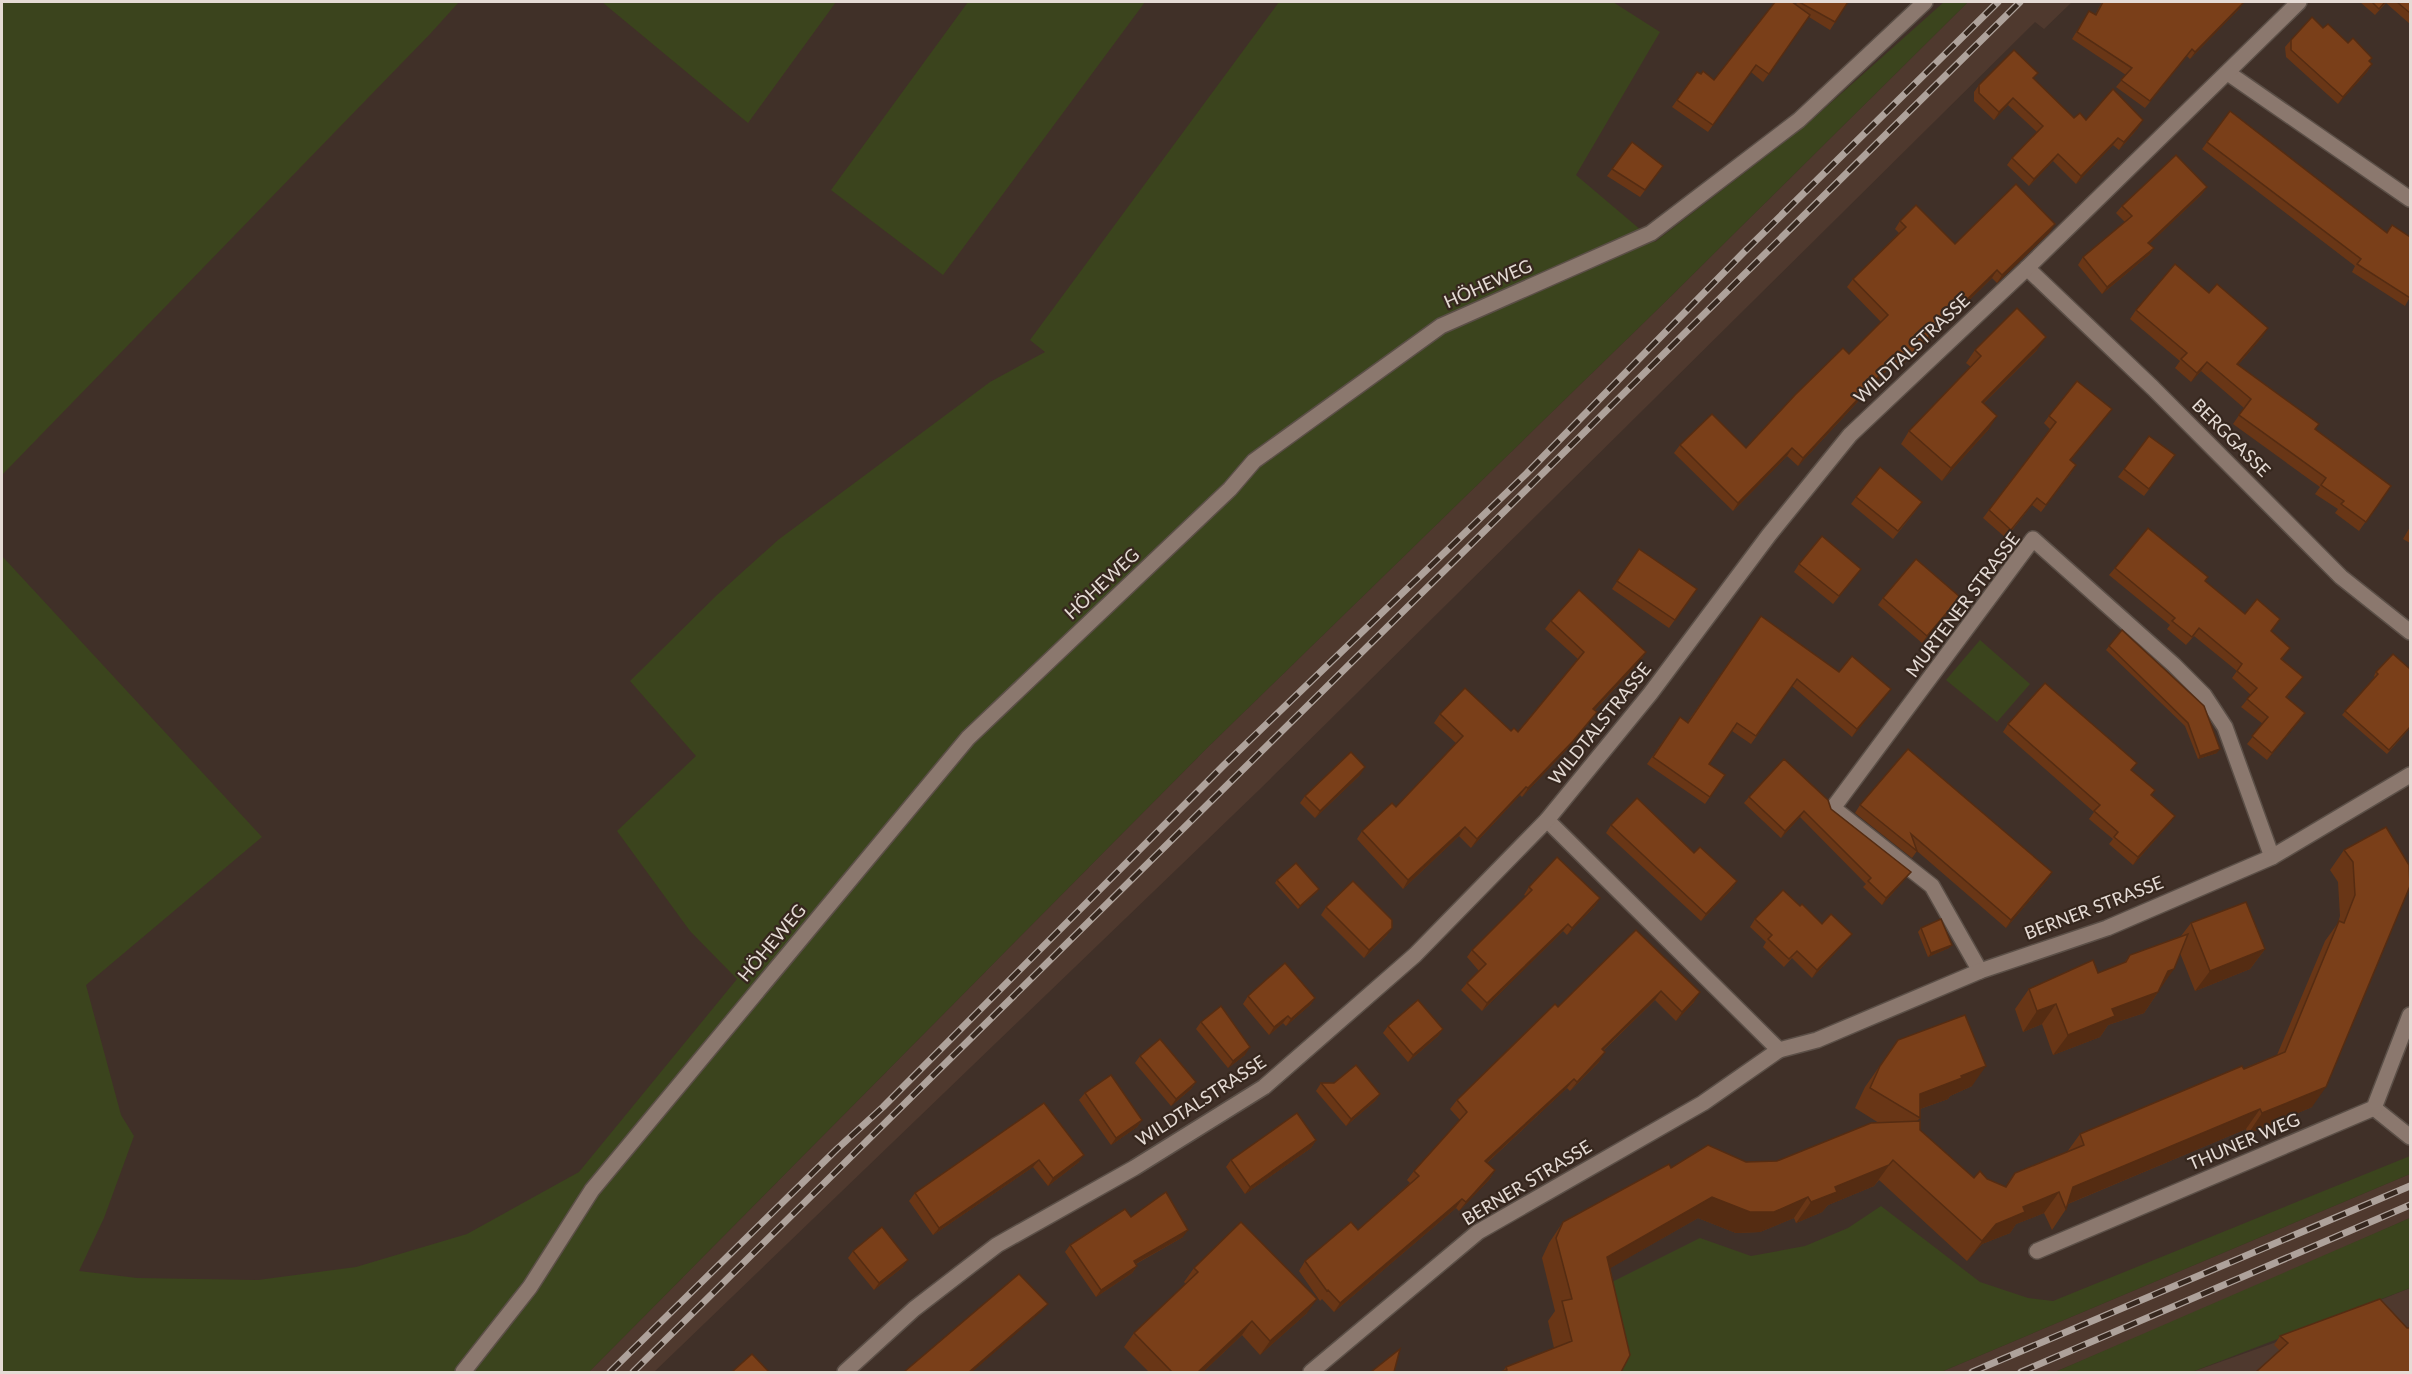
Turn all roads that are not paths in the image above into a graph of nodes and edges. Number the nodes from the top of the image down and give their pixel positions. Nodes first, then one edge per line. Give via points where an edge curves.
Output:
1 (1925, 2) edge
2 (2299, 2) edge
3 (2228, 73) junction
4 (2410, 199) edge
5 (2027, 268) junction
6 (2410, 632) edge
7 (2410, 775) edge
8 (1547, 820) junction
9 (2272, 856) junction
10 (1980, 971) junction
11 (2410, 1015) edge
12 (1779, 1050) junction
13 (2374, 1108) junction
14 (2410, 1137) edge
15 (2037, 1251) dead end
16 (463, 1372) edge
17 (844, 1372) edge
18 (1311, 1372) edge

1 - 16 street, HÖHEWEG via 1799,120 1651,233 1441,326 1254,461 1230,489 968,738 592,1190 530,1287
2 - 3 street, WILDTALSTRASSE
3 - 4 street
3 - 5 street, WILDTALSTRASSE
5 - 6 street, BERGGASSE via 2342,577
5 - 8 street, WILDTALSTRASSE via 1850,435 1650,694
7 - 9 street, BERNER STRASSE
8 - 12 street
8 - 17 street, WILDTALSTRASSE via 1415,955 1263,1087 1134,1168 997,1245 914,1309
9 - 10 street, BERNER STRASSE via 2107,928
9 - 10 street, MURTENER STRASSE via 2225,727 2204,695 2034,539 1833,808 1932,886
10 - 12 street, BERNER STRASSE via 1817,1040
11 - 13 street
12 - 18 street, BERNER STRASSE via 1703,1103 1478,1232
13 - 14 street
13 - 15 street, THUNER WEG

